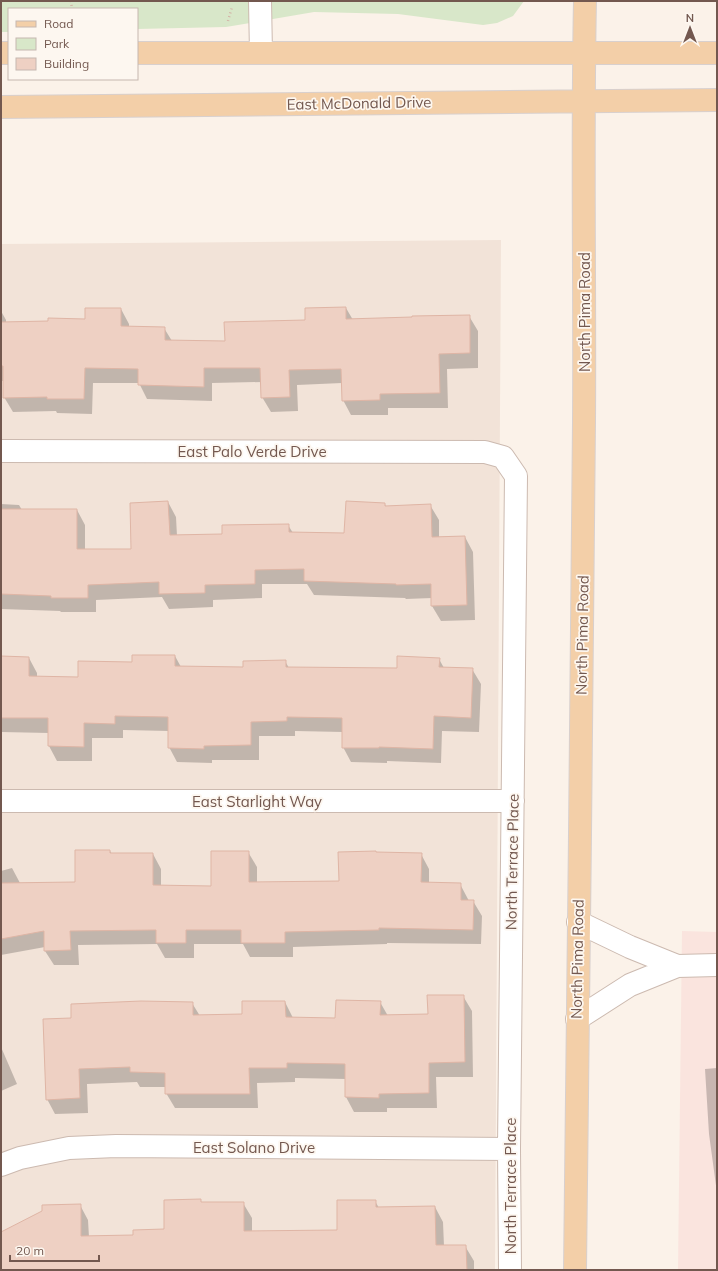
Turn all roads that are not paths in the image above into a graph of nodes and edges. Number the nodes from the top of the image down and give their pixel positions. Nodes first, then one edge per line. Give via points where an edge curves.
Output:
1 (260, 1) edge
2 (585, 1) edge
3 (138, 53) edge
4 (261, 53) junction
5 (717, 53) edge
6 (584, 54) junction
7 (717, 100) edge
8 (583, 101) junction
9 (1, 107) edge
10 (1, 451) edge
11 (503, 457) joint
12 (1, 801) edge
13 (513, 801) junction
14 (578, 922) junction
15 (717, 965) edge
16 (677, 966) junction
17 (576, 1019) junction
18 (509, 1149) junction
19 (1, 1165) edge
20 (510, 1270) edge
21 (575, 1270) edge

1 - 4 street
2 - 6 main road, North Pima Road
3 - 4 main road
4 - 6 main road
5 - 6 main road
6 - 8 main road, North Pima Road
7 - 8 main road, East McDonald Drive
8 - 9 main road, East McDonald Drive
8 - 14 main road, North Pima Road via 584,421
10 - 11 street, East Palo Verde Drive via 485,452
11 - 13 street, North Terrace Place via 516,476
12 - 13 street, East Starlight Way
13 - 18 street, North Terrace Place
14 - 16 street via 630,948
14 - 17 main road, North Pima Road
15 - 16 street
16 - 17 street via 630,985
17 - 21 main road, North Pima Road
18 - 19 street, East Solano Drive via 116,1146 69,1148 20,1158
18 - 20 street, North Terrace Place

